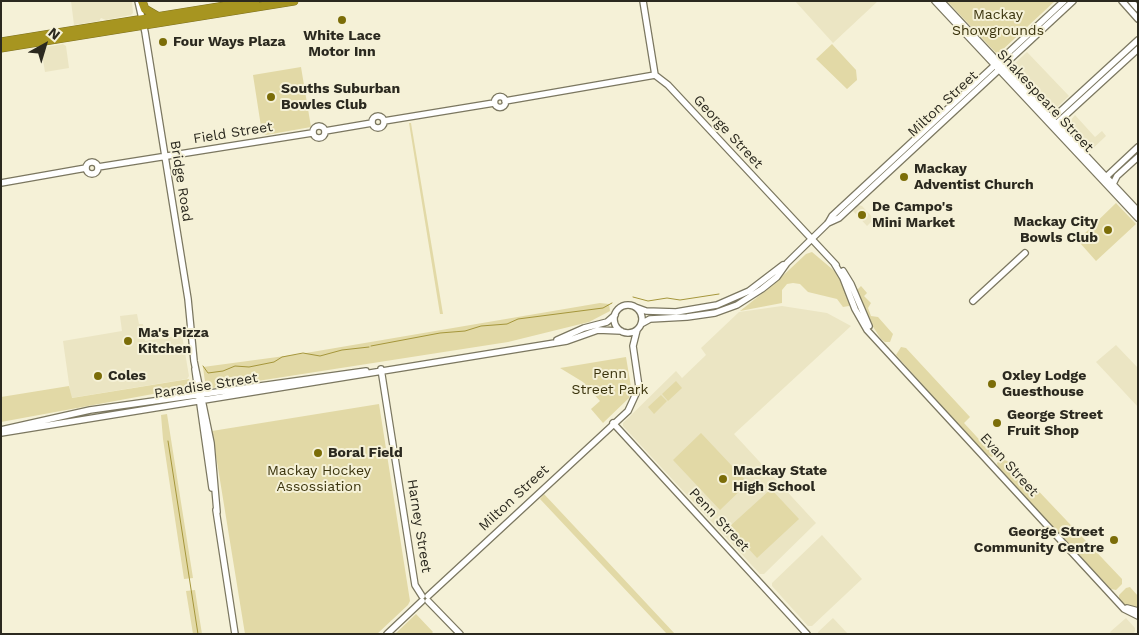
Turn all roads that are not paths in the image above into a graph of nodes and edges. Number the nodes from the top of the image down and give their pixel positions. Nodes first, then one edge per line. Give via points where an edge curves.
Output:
1 (138, 1) edge
2 (142, 1) edge
3 (255, 1) edge
4 (294, 1) edge
5 (643, 1) edge
6 (935, 1) edge
7 (941, 1) edge
8 (1064, 1) edge
9 (1073, 1) edge
10 (1122, 1) edge
11 (1131, 1) edge
12 (1138, 9) edge
13 (158, 16) junction
14 (1138, 19) edge
15 (142, 22) junction
16 (1138, 40) edge
17 (1, 42) edge
18 (1, 48) edge
19 (1138, 49) edge
20 (998, 66) junction
21 (655, 76) junction
22 (1061, 116) junction
23 (1054, 122) junction
24 (1138, 148) edge
25 (164, 156) junction
26 (1138, 157) edge
27 (1115, 174) junction
28 (1105, 180) junction
29 (1, 183) edge
30 (1112, 184) junction
31 (1125, 201) junction
32 (1131, 208) junction
33 (1138, 211) edge
34 (1138, 218) edge
35 (811, 239) junction
36 (1025, 253) dead end
37 (787, 263) junction
38 (972, 301) dead end
39 (635, 307) junction
40 (858, 308) joint
41 (615, 315) junction
42 (642, 324) junction
43 (637, 330) junction
44 (623, 332) junction
45 (553, 342) junction
46 (633, 346) junction
47 (382, 370) junction
48 (200, 398) junction
49 (615, 421) junction
50 (1, 431) edge
51 (425, 598) junction
52 (1121, 605) junction
53 (1138, 611) edge
54 (1138, 616) edge
55 (235, 634) edge
56 (387, 634) edge
57 (460, 634) edge
58 (807, 634) edge

1 - 15 street, Bridge Road
2 - 13 highway via 145,9
3 - 13 highway
4 - 15 highway
5 - 21 street
6 - 20 street, Shakespeare Street
7 - 20 street, Shakespeare Street
8 - 20 street, Milton Street
9 - 20 street, Milton Street
10 - 14 street
11 - 12 street
13 - 15 highway
15 - 17 highway
15 - 18 highway
15 - 25 street, Bridge Road
16 - 22 street
19 - 22 street
20 - 23 street, Shakespeare Street
20 - 28 street, Shakespeare Street
20 - 35 street, Milton Street via 832,216
21 - 25 street, Field Street via 505,101 500,108 494,103 384,121 379,128 372,123 325,131 320,138 312,133
21 - 35 street, George Street via 668,85
22 - 23 street
23 - 28 street, Shakespeare Street
24 - 27 street
25 - 29 street, Field Street via 98,166 92,174 86,168
25 - 48 street, Bridge Road via 188,299
26 - 27 street
27 - 28 street
27 - 30 street
28 - 30 street, Shakespeare Street
28 - 31 street, Shakespeare Street
30 - 31 street, Shakespeare Street
31 - 32 street, Shakespeare Street
32 - 33 street, Shakespeare Street
32 - 34 street, Shakespeare Street
35 - 37 street, Milton Street
35 - 40 street, George Street via 848,278
36 - 38 street
37 - 39 street, Milton Street via 754,287 725,302 680,312 656,312
37 - 42 street, Milton Street via 762,289 727,308 698,316 650,319
39 - 41 street via 623,306
39 - 42 street via 642,314
40 - 52 street, Evan Street via 878,341
41 - 44 street via 616,326
41 - 45 street, Paradise Street via 607,322
42 - 43 street
43 - 44 street
43 - 46 street
44 - 45 street, Paradise Street via 598,330 567,341
44 - 46 street
45 - 47 street, Paradise Street
46 - 49 street, Milton Street via 639,387 631,405
47 - 48 street, Paradise Street
47 - 51 street, Harney Street via 415,585
48 - 50 street, Paradise Street via 90,410
48 - 55 street, Bridge Road via 211,444 217,512
49 - 51 street, Milton Street
49 - 58 street, Penn Street
51 - 56 street, Milton Street
51 - 57 street
52 - 53 street, Evan Street
52 - 54 street, Evan Street

